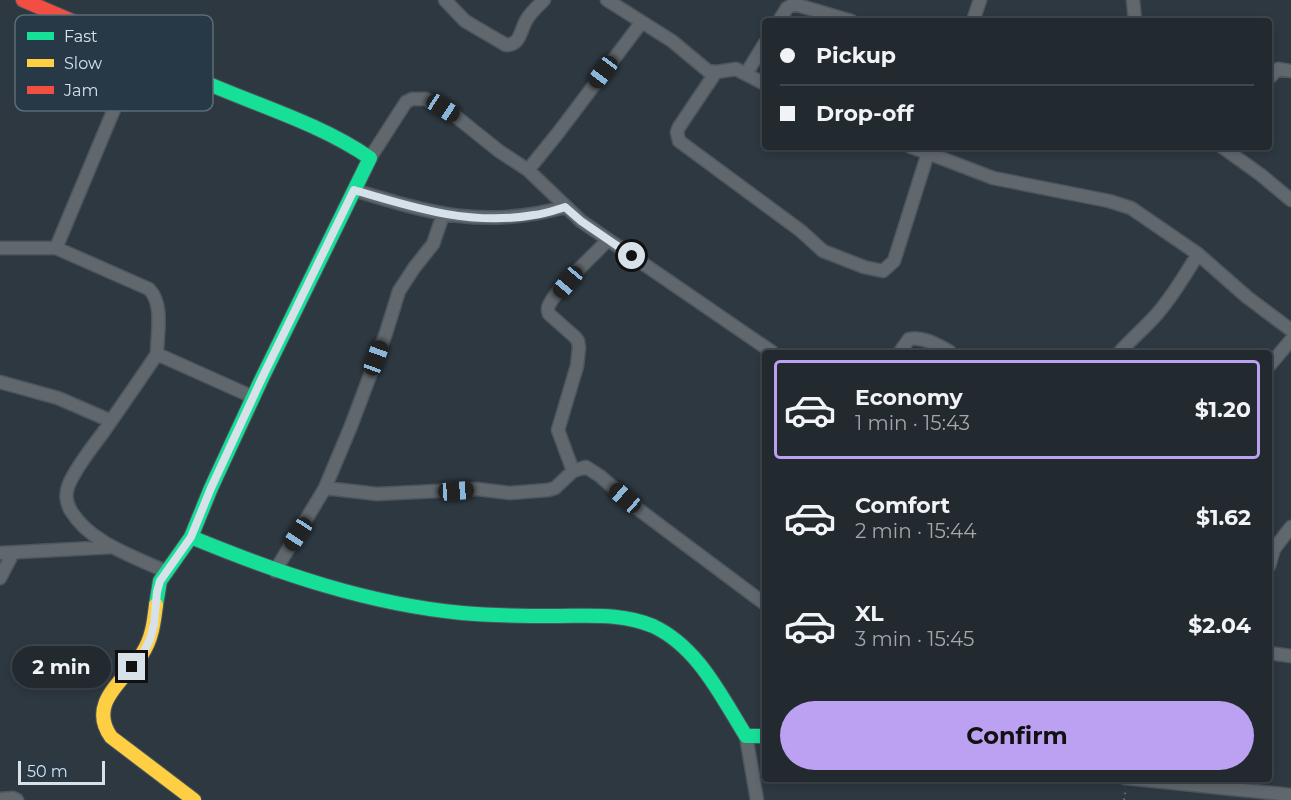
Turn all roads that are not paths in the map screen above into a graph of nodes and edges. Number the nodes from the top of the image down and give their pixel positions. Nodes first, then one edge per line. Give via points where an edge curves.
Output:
1 (23, 0) edge
2 (445, 0) edge
3 (544, 0) edge
4 (607, 0) edge
5 (980, 0) edge
6 (1133, 0) edge
7 (56, 15) edge
8 (781, 18) edge
9 (842, 18) edge
10 (974, 18) edge
11 (1135, 18) edge
12 (641, 23) junction
13 (762, 48) edge
14 (1291, 71) edge
15 (716, 72) junction
16 (746, 74) junction
17 (1272, 75) edge
18 (762, 82) edge
19 (213, 87) edge
20 (113, 111) edge
21 (929, 150) edge
22 (1226, 150) edge
23 (370, 158) junction
24 (528, 170) junction
25 (354, 190) junction
26 (1291, 200) edge
27 (565, 207) junction
28 (443, 215) junction
29 (608, 240) junction
30 (0, 248) edge
31 (56, 248) junction
32 (1198, 255) junction
33 (1291, 330) edge
34 (1291, 340) edge
35 (769, 350) edge
36 (901, 350) edge
37 (946, 350) edge
38 (1122, 350) edge
39 (157, 354) junction
40 (1272, 362) edge
41 (0, 382) edge
42 (253, 397) junction
43 (111, 421) junction
44 (573, 471) junction
45 (325, 488) junction
46 (1291, 527) edge
47 (191, 537) junction
48 (113, 547) junction
49 (0, 553) edge
50 (13, 553) junction
51 (1272, 556) edge
52 (275, 571) junction
53 (166, 572) junction
54 (0, 578) edge
55 (762, 602) edge
56 (1272, 653) edge
57 (1291, 656) edge
58 (746, 736) junction
59 (762, 736) edge
60 (1168, 782) edge
61 (1239, 794) edge
62 (1291, 795) edge
63 (0, 799) edge
64 (17, 800) edge
65 (194, 800) edge
66 (757, 800) edge

1 - 7 street
2 - 3 street via 465,21 506,45 516,42 527,20
4 - 12 street
5 - 10 street
6 - 11 street
8 - 9 street via 794,4
12 - 15 street via 672,41 708,71
12 - 24 street
13 - 16 street
14 - 17 street via 1278,69
15 - 16 street via 731,68
15 - 21 street via 683,118 677,132 679,141 823,251 841,258 883,271 894,261
16 - 18 street
19 - 23 street via 326,133
20 - 31 street
21 - 32 street via 993,178 1131,208
22 - 26 street
23 - 24 street via 406,102 426,99
23 - 25 street
24 - 27 street
25 - 28 street
25 - 42 street
27 - 28 street via 498,219
27 - 29 street
28 - 45 street via 433,244 399,291
29 - 35 street
29 - 44 street via 548,309 578,341 577,366 558,430
30 - 31 street
31 - 39 street via 154,294 158,306
32 - 33 street
32 - 38 street via 1162,308
34 - 40 street
36 - 37 street via 909,339 915,338
39 - 42 street
39 - 43 street
41 - 43 street via 58,399
42 - 47 street
43 - 48 street via 81,463 66,495 71,512 90,532
44 - 45 street via 555,488 510,493 477,489 377,494
44 - 55 street via 586,467 600,476
45 - 52 street
46 - 51 street
47 - 52 street
47 - 53 street
48 - 50 street
48 - 53 street
49 - 50 street
50 - 54 street
52 - 58 street via 370,599 448,612 611,616 653,626 685,648 701,666
53 - 65 street via 157,592 150,639 143,654 110,695 102,717 111,736
56 - 57 street
58 - 59 street
58 - 66 street
60 - 61 street
61 - 62 street
63 - 64 street

